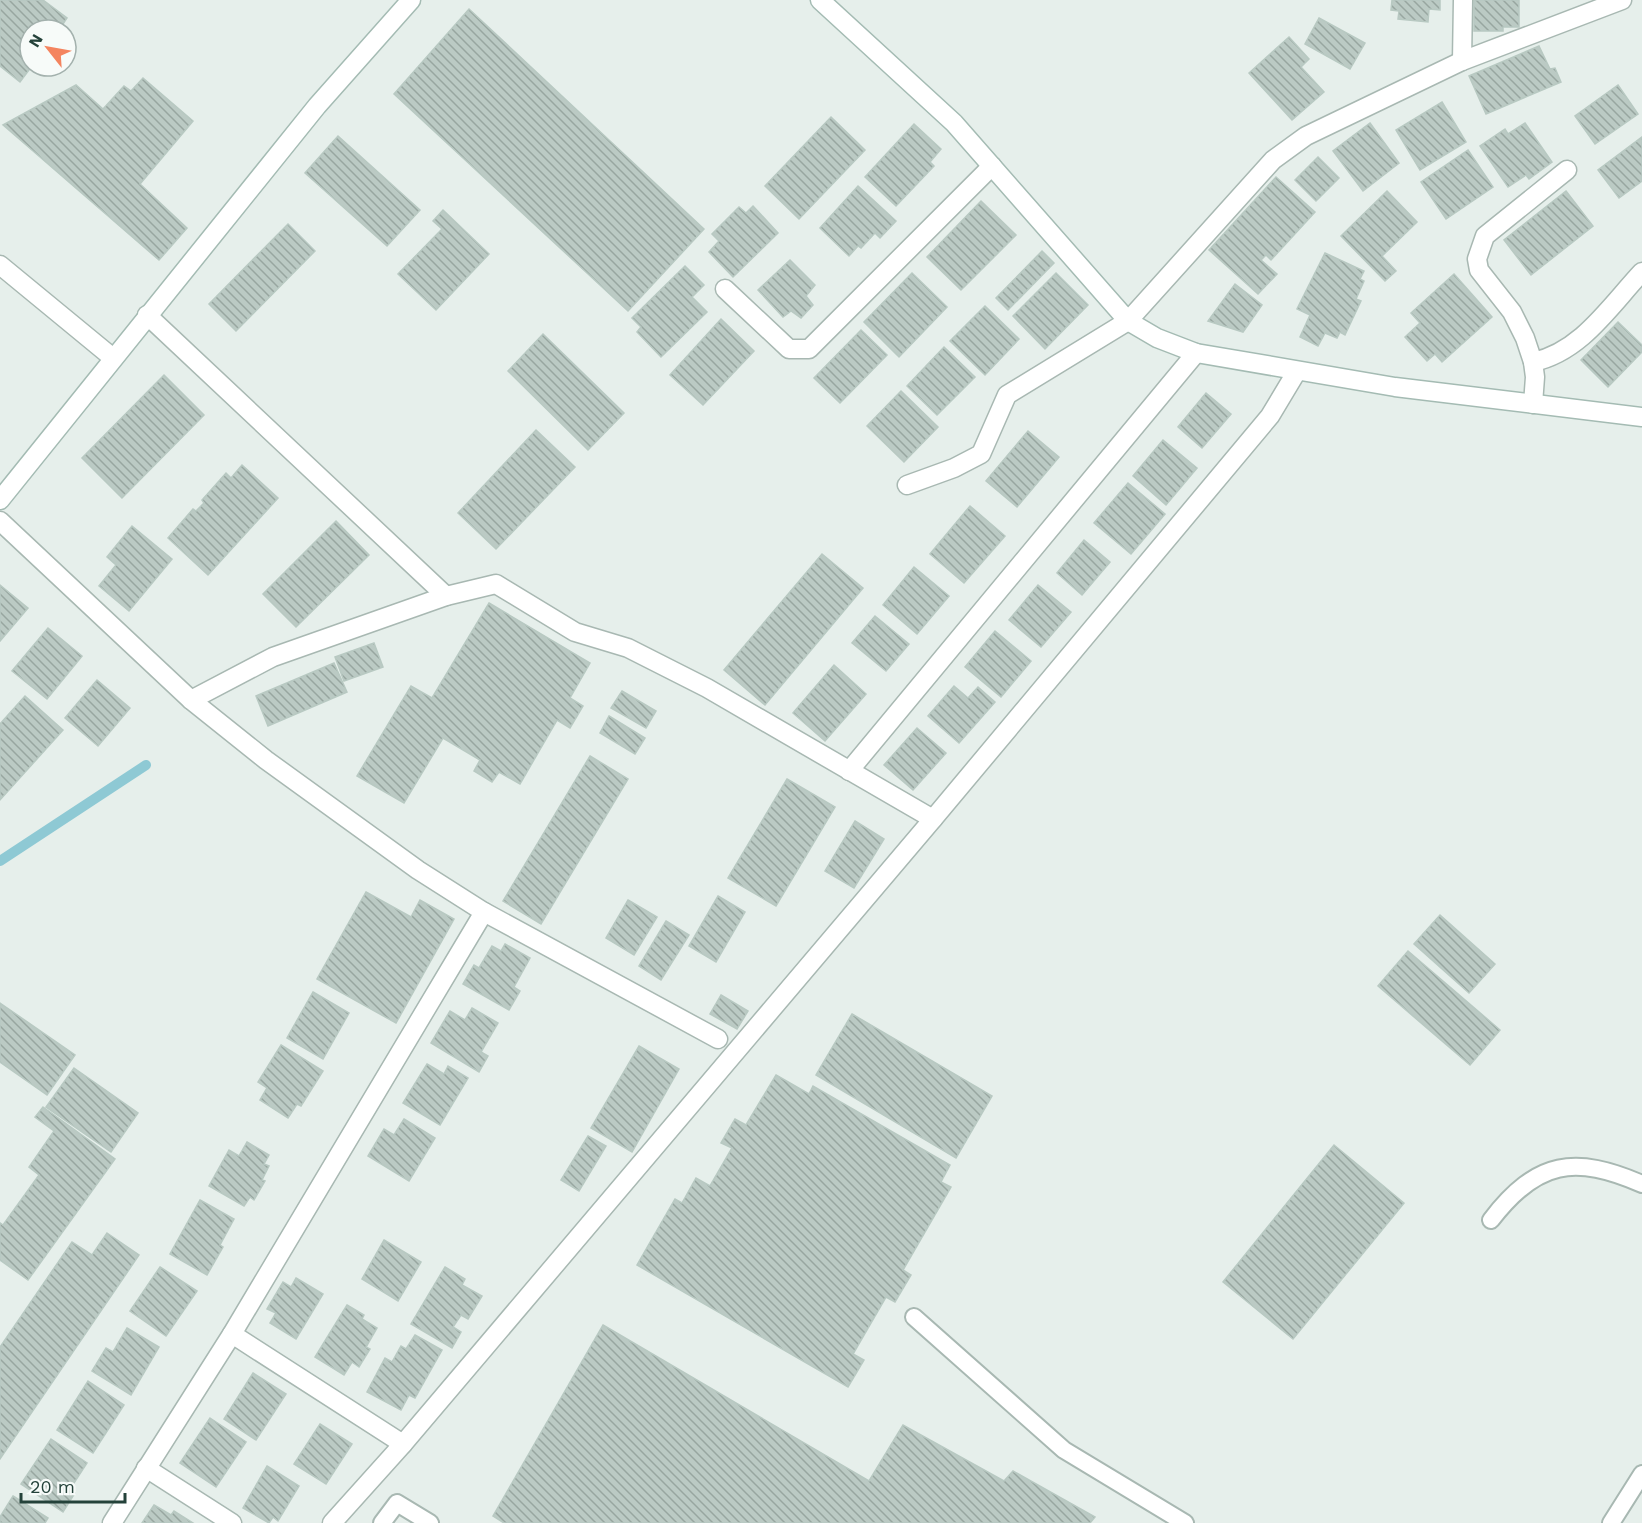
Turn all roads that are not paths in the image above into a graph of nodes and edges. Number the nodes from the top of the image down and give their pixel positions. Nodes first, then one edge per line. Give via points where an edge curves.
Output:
1 (411, 0) edge
2 (820, 0) edge
3 (1463, 0) edge
4 (1622, 0) edge
5 (1462, 62) junction
6 (992, 166) junction
7 (1567, 170) dead end
8 (0, 265) edge
9 (1642, 272) edge
10 (725, 290) dead end
11 (147, 315) junction
12 (1128, 321) junction
13 (1196, 353) junction
14 (113, 358) junction
15 (1533, 362) junction
16 (1297, 371) junction
17 (1533, 404) junction
18 (1642, 417) edge
19 (907, 485) dead end
20 (0, 500) edge
21 (0, 521) edge
22 (446, 596) junction
23 (190, 700) junction
24 (849, 771) junction
25 (933, 819) junction
26 (484, 912) junction
27 (718, 1039) dead end
28 (1642, 1184) edge
29 (1491, 1220) dead end
30 (914, 1317) dead end
31 (232, 1334) junction
32 (403, 1444) junction
33 (146, 1468) junction
34 (1642, 1474) edge
35 (112, 1523) edge
36 (232, 1523) edge
37 (332, 1523) edge
38 (382, 1523) edge
39 (430, 1523) edge
40 (1185, 1523) edge
41 (1611, 1523) edge

1 - 11 street via 317,106
2 - 6 street via 954,123
3 - 5 street
4 - 5 street
5 - 12 street via 1306,136 1273,160
6 - 10 street via 809,349 789,349
6 - 12 street
7 - 15 street via 1485,236 1477,259 1479,270 1512,312
8 - 14 street
9 - 15 street via 1578,341 1549,359
11 - 14 street
11 - 22 street
12 - 13 street via 1157,338
12 - 19 street via 1007,395 981,454
13 - 16 street
13 - 24 street
14 - 20 street
15 - 17 street
16 - 17 street
16 - 25 street via 1269,416
17 - 18 street
21 - 23 street
22 - 23 street via 273,657
22 - 24 street via 496,584 575,632 628,648 707,688
23 - 26 street via 417,870
24 - 25 street
25 - 32 street
26 - 27 street
26 - 31 street
28 - 29 lane via 1583,1166 1563,1166 1537,1178 1506,1200
30 - 40 lane via 1064,1450
31 - 32 street
31 - 33 street
32 - 37 street
33 - 35 street
33 - 36 street
34 - 41 lane
38 - 39 lane via 397,1503

